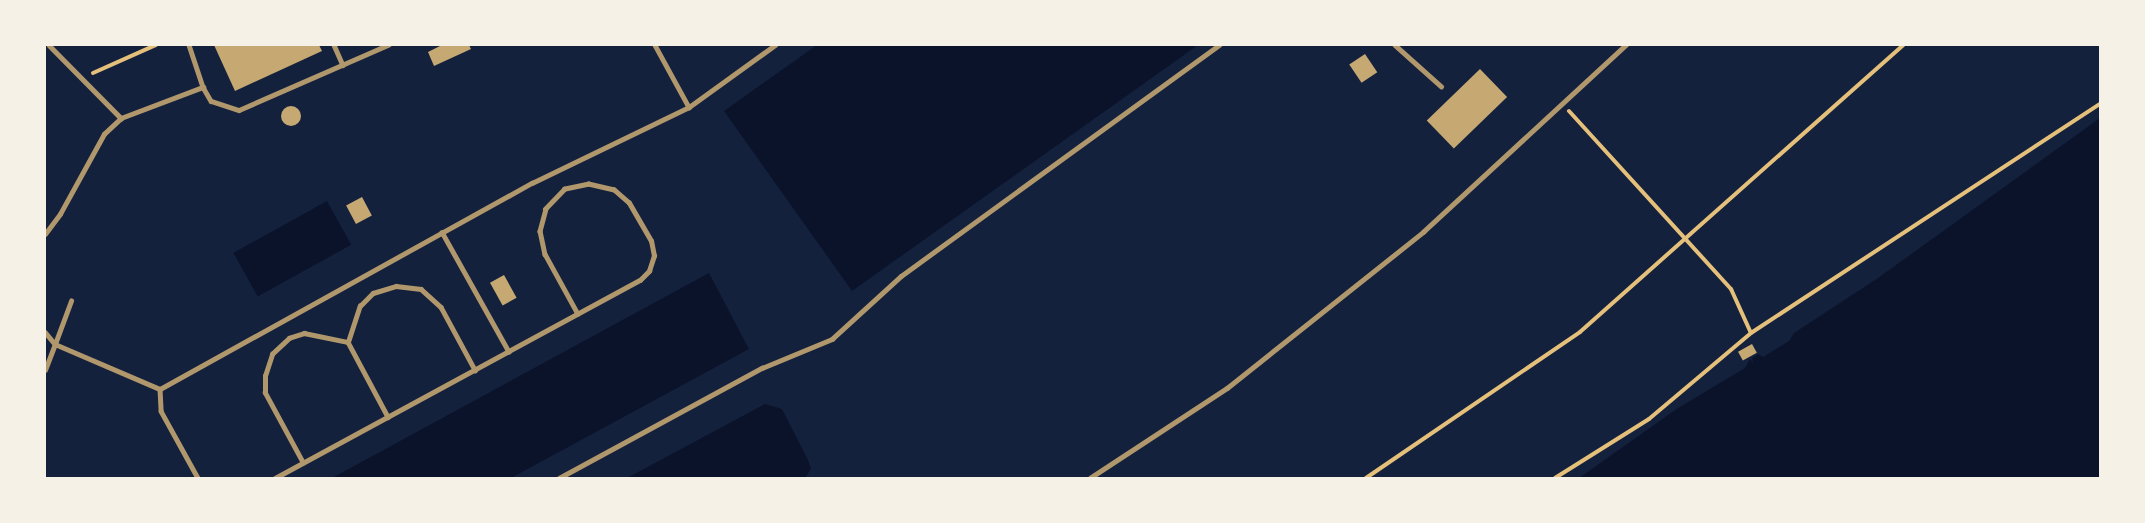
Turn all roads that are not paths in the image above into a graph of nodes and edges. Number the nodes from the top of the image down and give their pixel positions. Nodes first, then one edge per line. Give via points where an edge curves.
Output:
1 (49, 45) edge
2 (189, 45) edge
3 (334, 45) edge
4 (388, 45) edge
5 (655, 45) edge
6 (775, 45) edge
7 (1219, 45) edge
8 (1395, 45) edge
9 (1626, 45) edge
10 (342, 65) junction
11 (1441, 86) dead end
12 (203, 87) junction
13 (689, 107) junction
14 (121, 118) junction
15 (442, 232) junction
16 (45, 234) edge
17 (71, 301) dead end
18 (578, 314) junction
19 (45, 332) edge
20 (348, 342) junction
21 (56, 344) junction
22 (508, 352) junction
23 (45, 370) edge
24 (475, 370) junction
25 (160, 389) junction
26 (388, 417) junction
27 (303, 463) junction
28 (198, 478) edge
29 (275, 478) edge
30 (559, 478) edge
31 (1090, 478) edge

1 - 14 lane
2 - 12 lane
3 - 10 lane
4 - 10 lane
5 - 13 lane
6 - 13 lane
7 - 30 lane via 901,276 832,339 762,368
8 - 11 lane
9 - 31 lane via 1423,232 1227,388
10 - 12 lane via 238,110 211,101
12 - 14 lane
13 - 15 lane via 532,183
14 - 16 lane via 104,134
15 - 22 lane
15 - 25 lane
17 - 21 lane
18 - 18 lane via 640,280 650,271 654,256 651,241 629,203 615,190 590,184 565,189 546,209 540,231 545,254
18 - 22 lane
19 - 21 lane
20 - 24 lane via 360,306 373,293 396,286 421,289 441,307
20 - 26 lane
20 - 27 lane via 304,333 289,338 272,354 265,376 265,393
21 - 23 lane
21 - 25 lane
22 - 24 lane
24 - 26 lane
25 - 28 lane via 161,411
26 - 27 lane
27 - 29 lane

